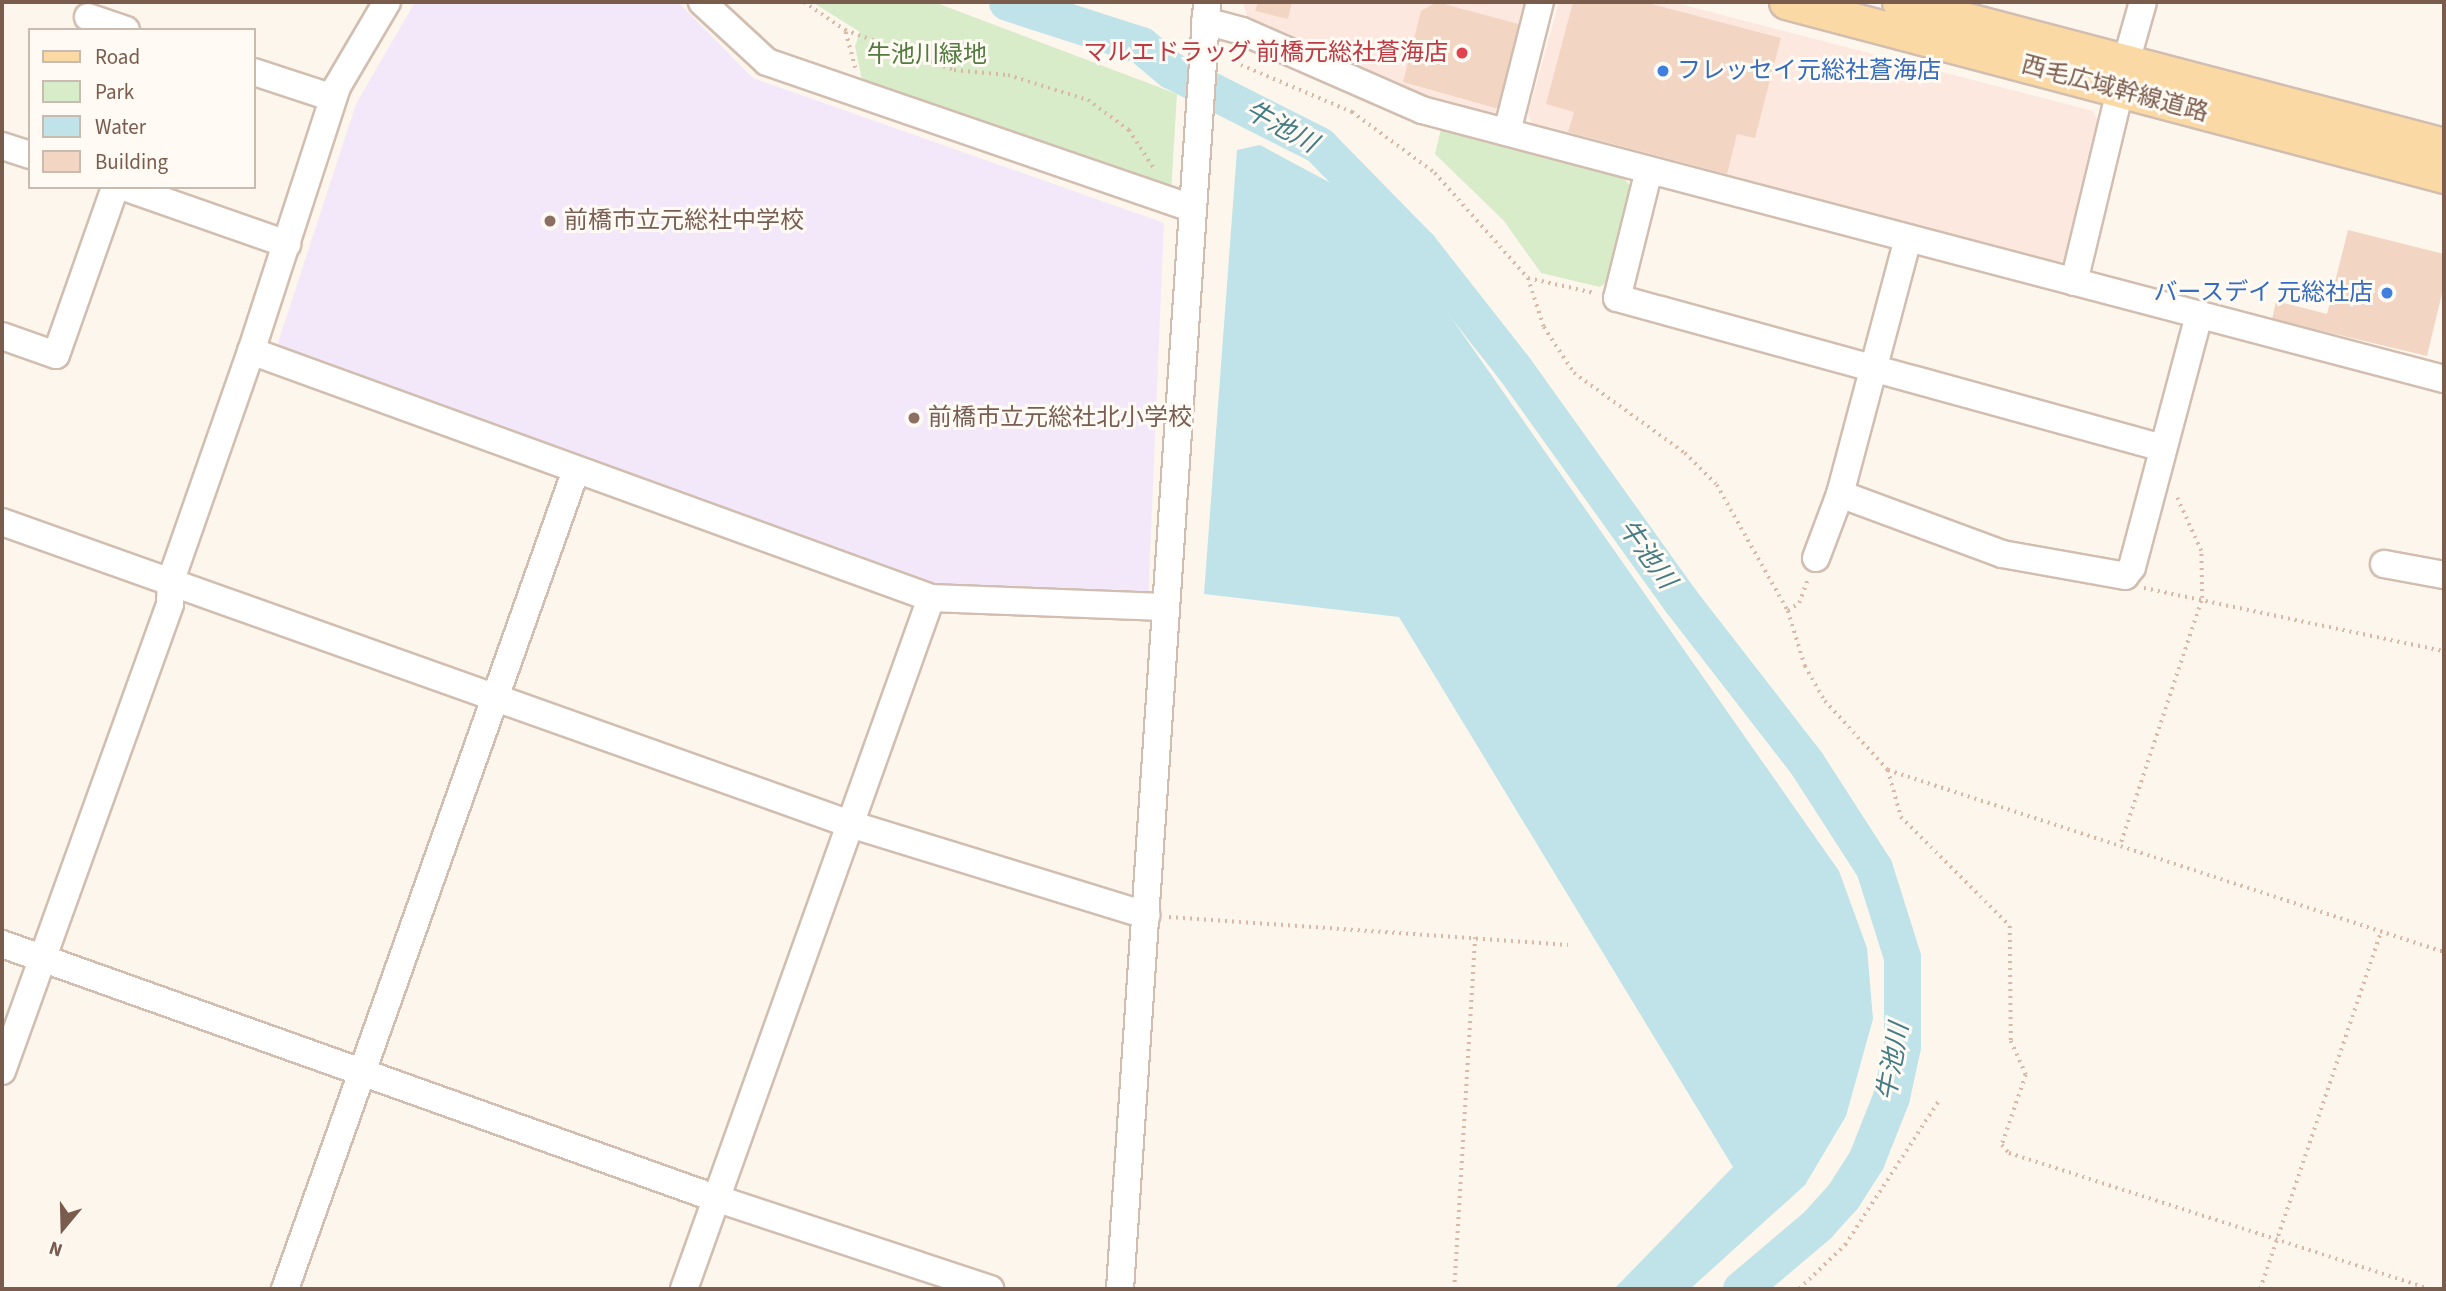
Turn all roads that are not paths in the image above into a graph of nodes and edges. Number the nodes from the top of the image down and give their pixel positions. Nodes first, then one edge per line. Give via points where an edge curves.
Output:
1 (387, 2) edge
2 (702, 2) edge
3 (1541, 2) edge
4 (1786, 2) edge
5 (1899, 2) edge
6 (2143, 2) edge
7 (1206, 11) edge
8 (88, 17) dead end
9 (120, 28) edge
10 (256, 73) edge
11 (2123, 76) junction
12 (333, 98) junction
13 (1507, 132) junction
14 (2444, 145) edge
15 (2, 146) edge
16 (28, 154) edge
17 (1649, 170) junction
18 (2444, 176) edge
19 (114, 189) edge
20 (135, 189) edge
21 (191, 199) edge
22 (1192, 208) junction
23 (1908, 239) junction
24 (287, 244) junction
25 (2074, 282) junction
26 (2199, 315) junction
27 (2, 336) edge
28 (251, 351) junction
29 (1874, 371) junction
30 (2444, 379) edge
31 (2161, 456) junction
32 (575, 473) junction
33 (1840, 495) junction
34 (2, 522) edge
35 (1816, 558) road end
36 (2384, 564) dead end
37 (2444, 575) edge
38 (171, 580) junction
39 (931, 598) junction
40 (1164, 607) junction
41 (496, 698) junction
42 (853, 825) junction
43 (1146, 915) junction
44 (2, 944) edge
45 (41, 958) junction
46 (363, 1070) junction
47 (2, 1071) edge
48 (715, 1198) junction
49 (285, 1289) edge
50 (684, 1289) edge
51 (990, 1289) edge
52 (1120, 1289) edge

1 - 12 street
2 - 22 street via 757,56
3 - 13 street
4 - 11 main road, 西毛広域幹線道路
5 - 11 main road, 西毛広域幹線道路
6 - 11 street
7 - 13 street via 1403,104
7 - 22 street
8 - 9 street
10 - 12 street
11 - 14 main road, 西毛広域幹線道路
11 - 18 main road, 西毛広域幹線道路
11 - 25 street
12 - 24 street
13 - 17 street
15 - 16 street
17 - 23 street
17 - 29 street via 1617,298
19 - 27 street via 56,355
20 - 21 street
21 - 24 street
22 - 40 street
23 - 25 street
23 - 29 street
24 - 28 street
25 - 26 street
26 - 30 street
26 - 31 street
28 - 32 street
28 - 38 street
29 - 31 street
29 - 33 street
31 - 33 street via 2125,576 2001,554
32 - 39 street
32 - 41 street
33 - 35 street
34 - 38 street
36 - 37 street
38 - 41 street
38 - 45 street via 170,604
39 - 40 street
39 - 42 street
40 - 43 street
41 - 42 street
41 - 46 street
42 - 43 street
42 - 48 street
43 - 52 street
44 - 45 street
45 - 46 street
45 - 47 street
46 - 48 street
46 - 49 street
48 - 50 street
48 - 51 street

